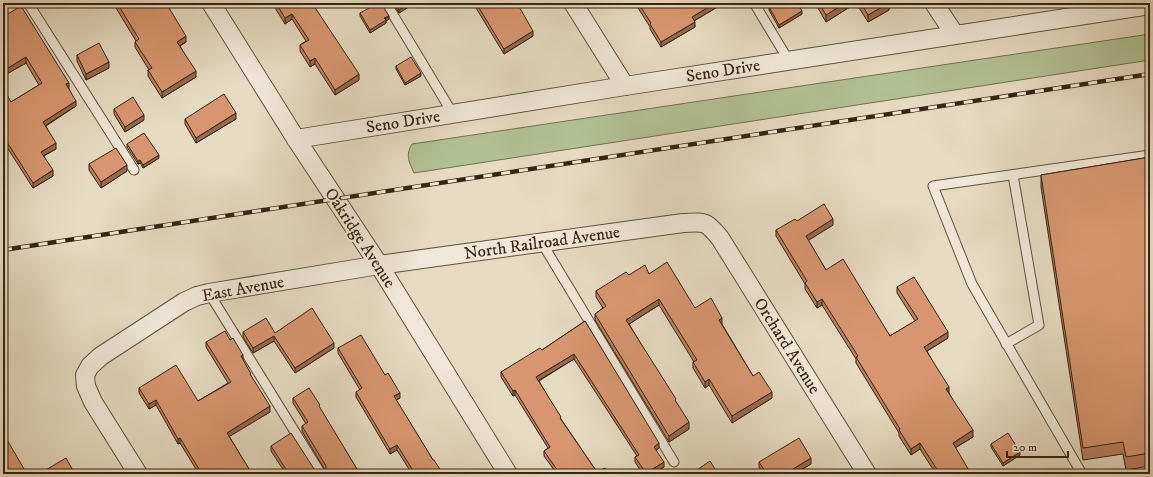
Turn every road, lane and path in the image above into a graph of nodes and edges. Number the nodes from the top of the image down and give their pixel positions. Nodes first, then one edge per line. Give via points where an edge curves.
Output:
1 (28, 3) edge
2 (211, 3) edge
3 (386, 3) edge
4 (573, 3) edge
5 (754, 3) edge
6 (934, 3) edge
7 (1150, 5) edge
8 (955, 36) junction
9 (789, 61) junction
10 (625, 86) junction
11 (453, 114) junction
12 (296, 139) junction
13 (1150, 155) edge
14 (134, 170) dead end
15 (1013, 175) junction
16 (704, 222) joint
17 (542, 243) junction
18 (379, 265) junction
19 (209, 293) junction
20 (1006, 344) junction
21 (674, 462) dead end
22 (138, 474) edge
23 (321, 474) edge
24 (508, 474) edge
25 (867, 474) edge
26 (1082, 474) edge

1 - 14 lane
2 - 12 street, Oakridge Avenue
3 - 11 lane
4 - 10 street
5 - 9 lane
6 - 8 street
7 - 8 street, Seno Drive
8 - 9 street, Seno Drive
9 - 10 street, Seno Drive
10 - 11 street, Seno Drive
11 - 12 street, Seno Drive
12 - 18 street, Oakridge Avenue
13 - 15 lane
15 - 20 lane via 1039,325
15 - 20 lane via 933,186 972,284
16 - 17 street, North Railroad Avenue
16 - 25 street, Orchard Avenue via 720,238
17 - 18 street, North Railroad Avenue
17 - 21 lane
18 - 19 street, East Avenue
18 - 24 street, Oakridge Avenue
19 - 22 street, East Avenue via 184,302 101,356 90,366 85,376 93,402
19 - 23 lane
20 - 26 lane

